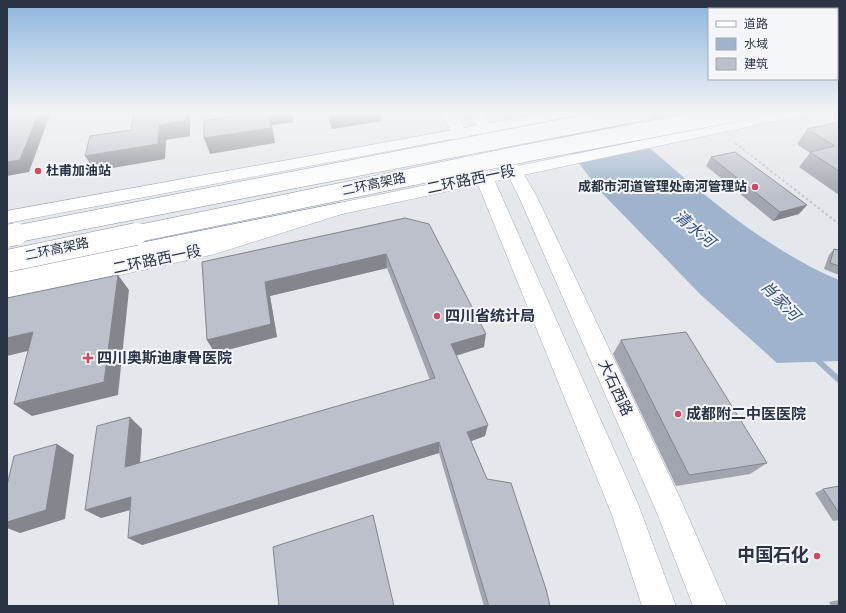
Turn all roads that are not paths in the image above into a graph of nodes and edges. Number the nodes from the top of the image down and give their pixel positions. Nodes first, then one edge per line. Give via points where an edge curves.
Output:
1 (420, 141) edge
2 (465, 141) edge
3 (494, 141) edge
4 (496, 141) edge
5 (594, 141) edge
6 (659, 141) edge
7 (514, 171) junction
8 (484, 178) junction
9 (339, 209) junction
10 (7, 217) edge
11 (7, 236) edge
12 (7, 261) edge
13 (7, 278) edge
14 (7, 292) edge
15 (659, 606) edge
16 (710, 606) edge

1 - 10 main road
2 - 8 main road
3 - 7 main road, 大石西路
4 - 11 main road, 二环高架路, bridge
5 - 12 main road, 二环高架路, bridge
6 - 7 main road, 二环路西一段
7 - 8 main road, 二环路西一段
7 - 16 main road, 大石西路 via 670,508
8 - 9 main road, 二环路西一段
8 - 15 main road via 627,515
9 - 13 main road
9 - 14 main road, 二环路西一段 via 215,247

